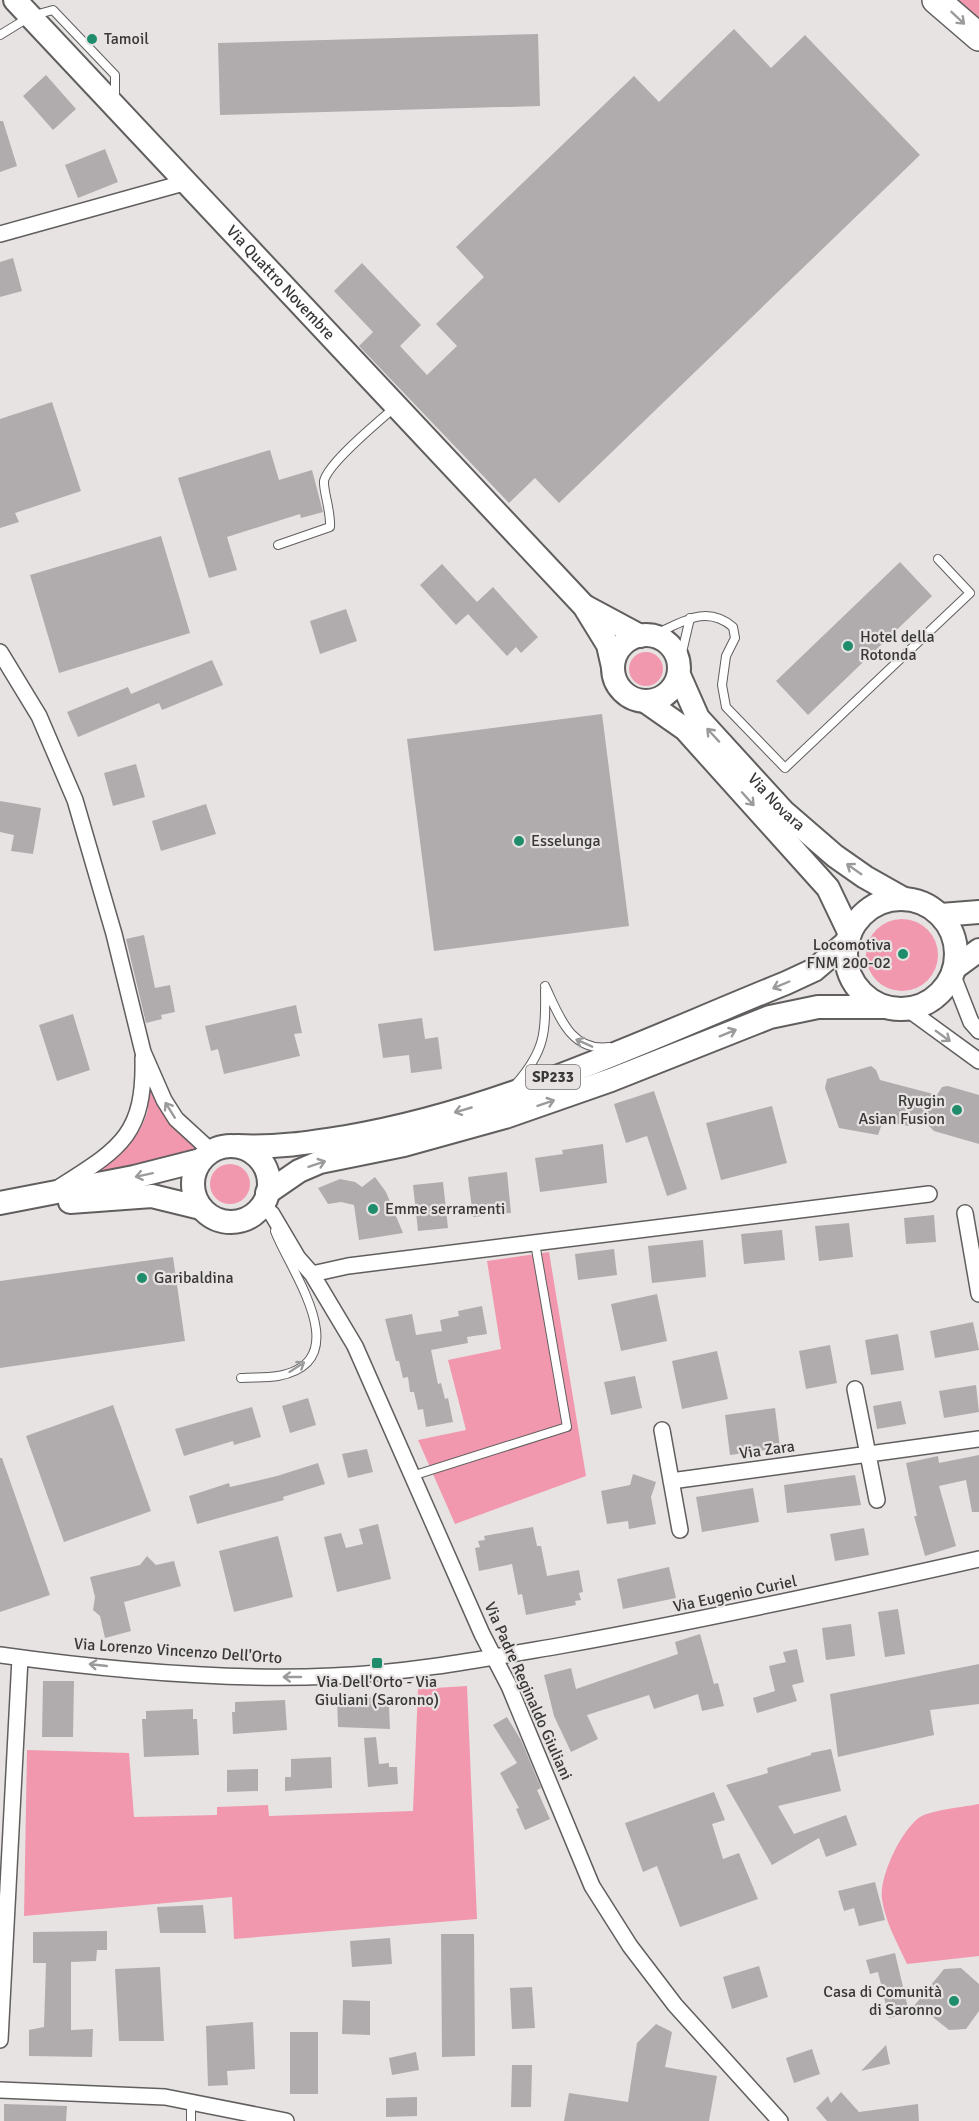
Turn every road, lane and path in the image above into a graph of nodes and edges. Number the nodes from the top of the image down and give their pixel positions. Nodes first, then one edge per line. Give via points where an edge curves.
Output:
1 (15, 0) edge
2 (936, 0) edge
3 (31, 16) junction
4 (0, 35) edge
5 (979, 37) edge
6 (187, 182) junction
7 (0, 234) edge
8 (395, 407) junction
9 (278, 545) dead end
10 (938, 559) dead end
11 (547, 568) joint
12 (584, 606) junction
13 (690, 618) junction
14 (645, 636) junction
15 (0, 652) edge
16 (613, 667) junction
17 (679, 670) junction
18 (645, 701) junction
19 (904, 899) junction
20 (979, 912) edge
21 (941, 915) junction
22 (848, 938) junction
23 (979, 950) edge
24 (954, 971) junction
25 (884, 1007) junction
26 (909, 1010) junction
27 (979, 1031) edge
28 (640, 1043) junction
29 (143, 1052) junction
30 (979, 1061) edge
31 (506, 1096) junction
32 (237, 1146) junction
33 (206, 1156) junction
34 (929, 1194) dead end
35 (46, 1195) junction
36 (0, 1203) edge
37 (267, 1204) junction
38 (0, 1208) edge
39 (201, 1208) junction
40 (965, 1214) dead end
41 (535, 1243) junction
42 (312, 1274) junction
43 (979, 1294) edge
44 (241, 1378) dead end
45 (855, 1389) dead end
46 (662, 1430) dead end
47 (979, 1439) edge
48 (868, 1454) junction
49 (412, 1476) junction
50 (671, 1481) junction
51 (877, 1500) dead end
52 (680, 1530) dead end
53 (979, 1559) edge
54 (0, 1655) edge
55 (20, 1658) junction
56 (496, 1658) junction
57 (6, 1805) edge
58 (0, 2040) edge
59 (0, 2090) edge
60 (191, 2102) junction
61 (191, 2121) edge
62 (286, 2121) edge
63 (780, 2121) edge

1 - 3 main road, Via Quattro Novembre
2 -> 5 highway
3 - 4 lane
3 - 6 main road, Via Quattro Novembre
6 - 7 street
6 - 8 main road, Via Quattro Novembre
8 - 9 lane via 330,468 324,483 331,512 330,527
8 - 11 main road, Via Quattro Novembre
10 - 13 lane via 970,593 785,768 726,707 722,685 726,656 735,638 733,627 714,615
11 - 12 main road, Via Novara
12 - 14 main road, Via Novara
12 - 16 main road, Via Novara via 608,645
13 - 14 lane
13 - 17 lane
14 - 16 main road via 621,647
14 - 17 main road, Via Novara via 670,646
15 - 29 street via 39,716 85,829
16 - 18 main road, Via Novara via 620,688 628,696
17 - 18 main road via 668,693
19 -> 17 main road, Via Novara via 835,856 783,811 698,718
18 -> 22 main road, Via Novara via 685,729 828,888
19 - 21 main road via 918,901
19 - 22 main road, SP233 via 871,908 858,919
20 - 21 main road
21 - 24 main road via 952,930 957,948
22 - 25 main road, SP233 via 846,963 853,982 866,997
22 -> 28 main road, SP233 via 804,975
23 - 24 main road
24 - 26 main road via 943,992 928,1004
24 - 27 street via 971,1022
25 - 26 main road, SP233
37 -> 25 main road, SP233 via 299,1171 320,1162 505,1118 770,1017 818,1007
26 -> 30 street
28 - 31 main road, SP233
28 -> 31 lane via 585,1046 561,1020 545,986 542,1046
33 -> 29 street via 164,1100
29 - 35 street via 141,1103 129,1133 106,1156
31 -> 32 main road, SP233 via 393,1129 296,1145
32 - 33 main road, SP233
32 - 37 main road via 259,1158 268,1181
33 -> 35 main road, SP233
33 - 39 main road via 193,1184
34 - 41 street
35 - 36 main road, SP233
37 - 39 main road, SP233 via 233,1222 211,1216
37 - 42 street, Via Padre Reginaldo Giuliani via 298,1258
44 -> 37 lane via 288,1373 310,1358 315,1345 314,1313 281,1248
38 - 39 main road, SP233 via 152,1196
40 - 43 street
41 - 42 street
41 - 49 lane via 567,1427
42 - 49 street, Via Padre Reginaldo Giuliani via 355,1346
45 - 48 street
46 - 50 street
47 - 48 street, Via Zara
48 - 50 street, Via Zara
48 - 51 street
49 - 56 street, Via Padre Reginaldo Giuliani
50 - 52 street
53 - 56 street, Via Eugenio Curiel via 716,1617
54 - 55 street, Via Lorenzo Vincenzo Dell'Orto
56 -> 55 street, Via Lorenzo Vincenzo Dell'Orto via 390,1673 259,1677
55 - 57 street
56 - 63 street, Via Padre Reginaldo Giuliani via 592,1886 630,1946 675,2005
57 - 58 street
59 - 60 street via 136,2095
60 - 61 lane
60 - 62 street

